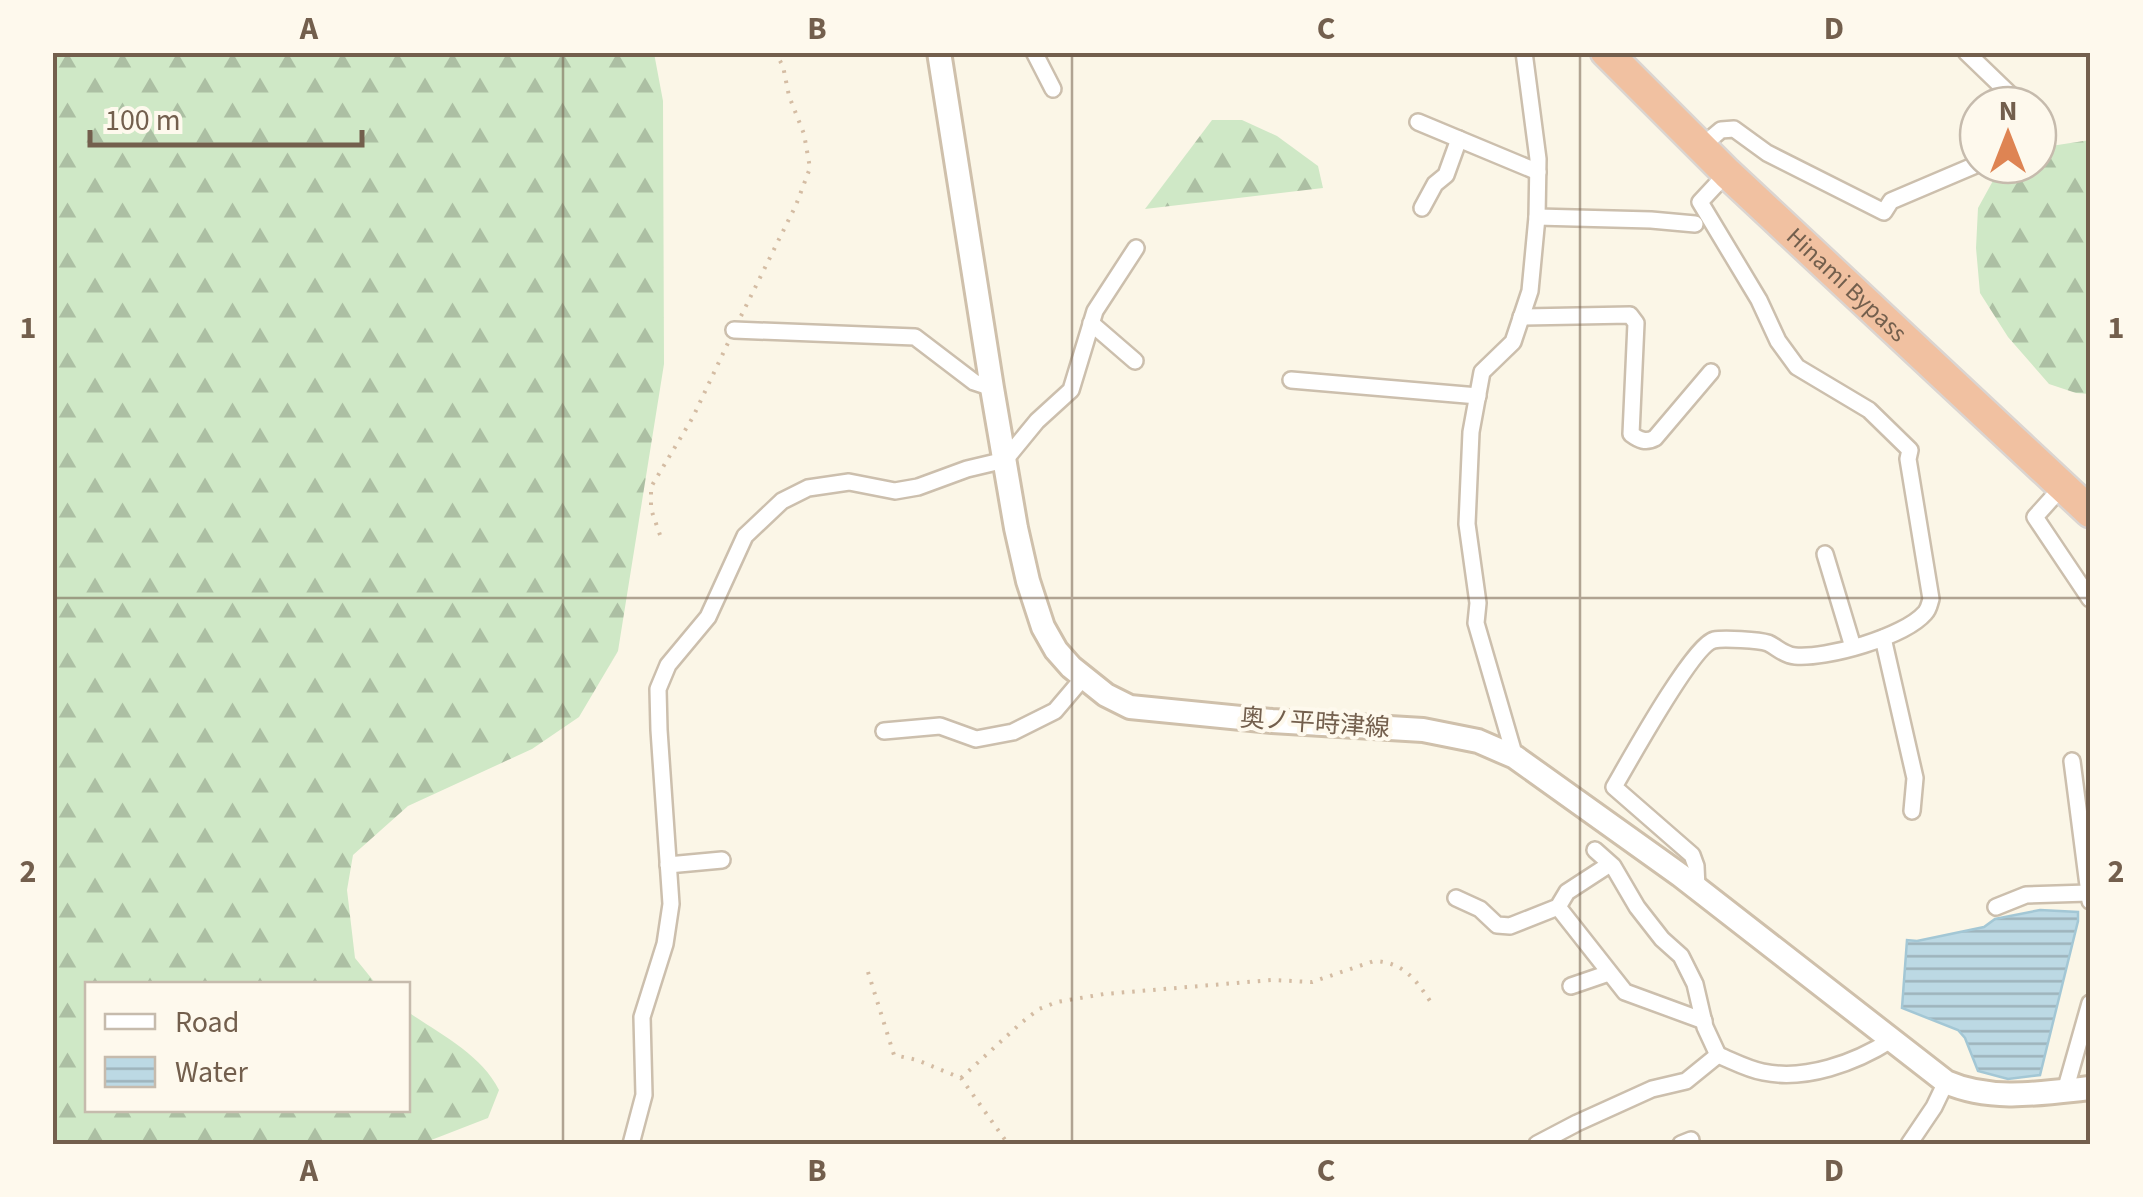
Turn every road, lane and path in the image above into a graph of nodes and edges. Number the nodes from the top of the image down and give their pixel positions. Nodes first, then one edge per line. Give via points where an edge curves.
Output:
1 (775, 52) edge
2 (1034, 52) edge
3 (1524, 52) edge
4 (1606, 52) edge
5 (944, 53) edge
6 (1968, 53) edge
7 (2001, 85) edge
8 (1053, 89) dead end
9 (1418, 122) dead end
10 (1460, 139) junction
11 (1702, 146) junction
12 (1538, 172) junction
13 (1727, 173) junction
14 (1958, 173) edge
15 (1422, 208) dead end
16 (1537, 217) junction
17 (1695, 224) dead end
18 (1136, 248) dead end
19 (1521, 317) junction
20 (1091, 323) junction
21 (734, 330) junction
22 (1134, 361) dead end
23 (1712, 372) dead end
24 (1291, 380) dead end
25 (992, 388) junction
26 (1478, 396) junction
27 (1004, 460) junction
28 (2062, 487) junction
29 (2090, 512) edge
30 (660, 535) dead end
31 (1826, 554) dead end
32 (2090, 599) edge
33 (1883, 638) junction
34 (1853, 648) junction
35 (1083, 678) junction
36 (884, 730) dead end
37 (1515, 757) junction
38 (2072, 761) dead end
39 (1912, 811) dead end
40 (1595, 850) dead end
41 (722, 860) dead end
42 (1610, 864) junction
43 (668, 865) junction
44 (1697, 888) junction
45 (2089, 897) edge
46 (1456, 898) dead end
47 (1558, 907) junction
48 (1996, 907) dead end
49 (868, 972) dead end
50 (1610, 973) junction
51 (1571, 986) dead end
52 (1430, 1001) dead end
53 (2090, 1003) edge
54 (1704, 1020) junction
55 (1891, 1040) junction
56 (1718, 1055) junction
57 (961, 1078) junction
58 (1946, 1082) junction
59 (2090, 1088) edge
60 (2065, 1091) junction
61 (632, 1144) edge
62 (1008, 1144) edge
63 (1537, 1144) edge
64 (1909, 1144) edge

1 - 21 path via 810,168
2 - 8 street
3 - 12 street
4 - 11 highway, Hinami Bypass
5 - 25 main road, 奥ノ平時津線
6 - 7 street
9 - 10 street
10 - 12 street
10 - 15 street via 1446,175
11 - 13 highway, Hinami Bypass
11 - 14 street via 1734,129 1767,153 1884,212 1891,202
12 - 16 street
13 - 28 highway, Hinami Bypass
13 - 33 street via 1700,202 1778,341 1797,367 1869,410 1910,450 1931,599 1924,614
16 - 17 street
16 - 19 street
18 - 20 street
19 - 23 street via 1634,318 1631,434 1638,440 1655,438
19 - 26 street via 1513,342 1482,372
20 - 22 street
20 - 27 street via 1070,390
21 - 25 street via 915,337
21 - 30 path via 651,487 650,509
24 - 26 street
25 - 27 main road, 奥ノ平時津線
26 - 37 street via 1468,524 1476,623
27 - 35 main road, 奥ノ平時津線 via 1043,626
27 - 43 street via 895,491 849,482 808,488 782,501 745,536 708,617 668,665 658,688
28 - 29 highway, Hinami Bypass
28 - 32 street via 2035,517
31 - 34 street
33 - 34 street
33 - 39 street via 1915,778
34 - 44 street via 1790,656 1757,641 1714,640 1672,691 1614,787 1692,855
35 - 36 street via 1055,710 1014,732 976,739 940,726
35 - 37 main road, 奥ノ平時津線 via 1130,707 1423,730
37 - 44 main road, 奥ノ平時津線
38 - 45 street
40 - 42 street
41 - 43 street
42 - 47 street via 1567,892
42 - 54 street via 1645,918 1681,956
43 - 61 street via 671,904 642,1017 644,1095
44 - 55 main road, 奥ノ平時津線
45 - 48 street via 2026,895
46 - 47 street via 1497,925
47 - 50 street
49 - 57 path via 894,1055
50 - 51 street
50 - 54 street via 1625,992
52 - 57 path via 1406,970 1384,961 1312,982 1104,994 1039,1009
53 - 60 street
54 - 56 street
55 - 56 street via 1870,1054 1797,1074 1758,1071
55 - 58 main road, 奥ノ平時津線
56 - 63 street via 1686,1081
57 - 62 path
58 - 60 main road, 奥ノ平時津線 via 1974,1092
58 - 64 street
59 - 60 main road, 奥ノ平時津線

